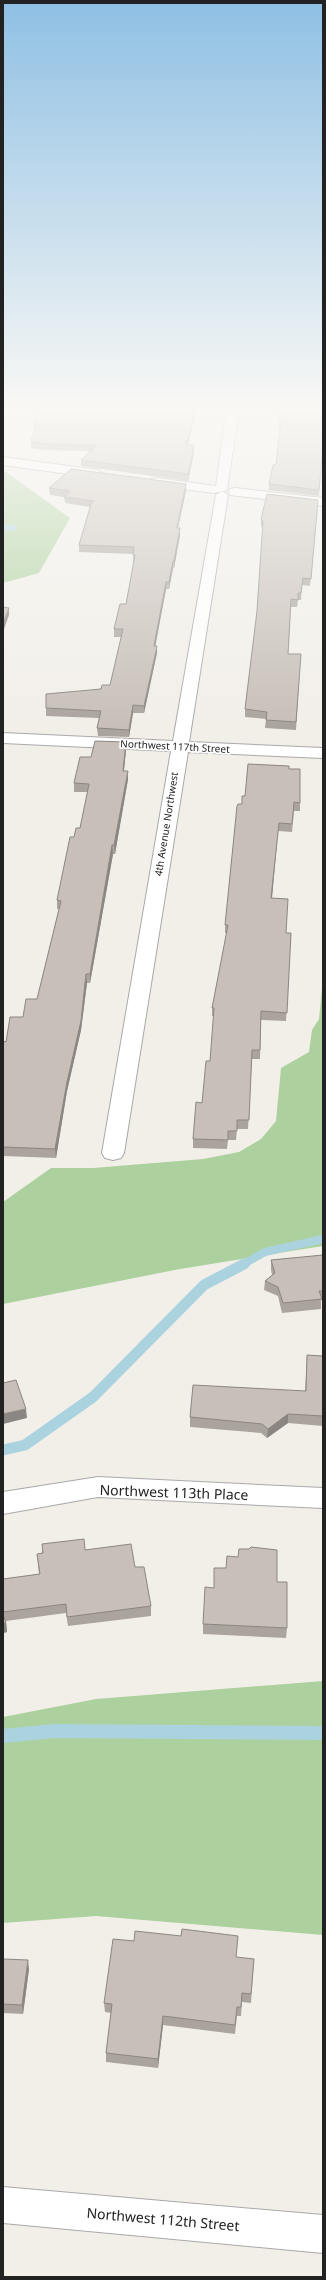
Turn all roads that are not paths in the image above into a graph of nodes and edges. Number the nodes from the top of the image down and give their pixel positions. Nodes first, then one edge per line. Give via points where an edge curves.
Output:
1 (219, 514) edge
2 (3, 738) edge
3 (179, 746) junction
4 (323, 753) edge
5 (113, 1152) dead end
6 (323, 1498) edge
7 (3, 1503) edge
8 (3, 2205) edge
9 (323, 2234) edge

1 - 3 street, 4th Avenue Northwest
2 - 3 street, Northwest 117th Street
3 - 4 street, Northwest 117th Street
3 - 5 street, 4th Avenue Northwest
6 - 7 street, Northwest 113th Place via 98,1488
8 - 9 street, Northwest 112th Street

